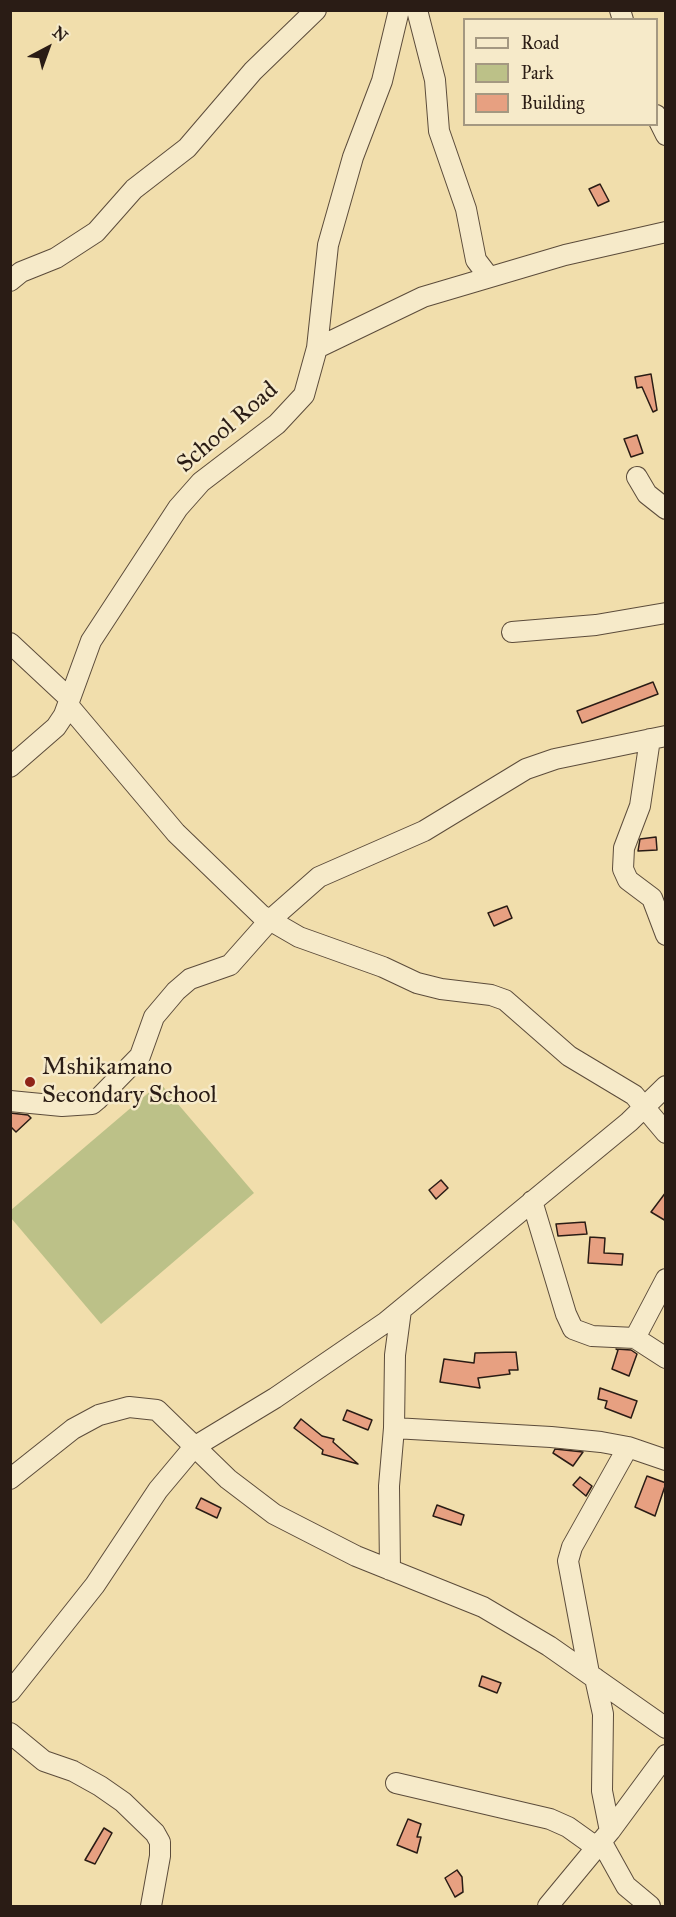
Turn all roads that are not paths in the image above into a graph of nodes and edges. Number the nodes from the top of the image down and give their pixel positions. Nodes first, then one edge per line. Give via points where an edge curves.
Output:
1 (291, 10) edge
2 (316, 10) edge
3 (399, 10) edge
4 (417, 10) edge
5 (286, 38) junction
6 (658, 117) edge
7 (666, 135) edge
8 (666, 232) edge
9 (489, 277) junction
10 (10, 281) edge
11 (317, 348) junction
12 (637, 477) dead end
13 (666, 509) edge
14 (666, 613) edge
15 (512, 632) dead end
16 (10, 643) edge
17 (69, 702) junction
18 (658, 737) edge
19 (10, 768) edge
20 (269, 921) junction
21 (666, 935) edge
22 (666, 1086) edge
23 (10, 1101) edge
24 (646, 1107) junction
25 (666, 1132) edge
26 (532, 1201) junction
27 (666, 1280) edge
28 (401, 1310) junction
29 (635, 1338) junction
30 (666, 1358) edge
31 (394, 1428) junction
32 (194, 1447) junction
33 (628, 1447) junction
34 (666, 1460) edge
35 (10, 1479) edge
36 (390, 1570) junction
37 (592, 1676) junction
38 (10, 1692) edge
39 (666, 1728) edge
40 (10, 1733) edge
41 (666, 1755) edge
42 (396, 1782) dead end
43 (602, 1839) junction
44 (149, 1904) edge
45 (548, 1906) edge
46 (650, 1906) edge

1 - 5 street
2 - 5 street
3 - 11 street, School Road via 382,81 353,157 328,245
4 - 9 street via 435,80 442,143 466,209 476,260
5 - 10 street via 187,148 134,189 96,232
6 - 7 street
8 - 9 street
9 - 11 street via 423,297
11 - 17 street, School Road via 304,395 293,410 201,482 178,508 91,641
12 - 13 street via 647,494
14 - 15 street via 596,626
16 - 17 street
17 - 19 street, School Road via 56,727
17 - 20 street via 176,833
18 - 20 street via 525,769 424,831 319,877
18 - 21 street via 624,848 623,869 628,880 652,898
20 - 23 street via 230,965 190,979 176,991 154,1017 140,1056 92,1104 62,1106
20 - 24 street via 299,937 417,983 505,1000 562,1051 627,1089
22 - 24 street
24 - 25 street
24 - 26 street
26 - 28 street
26 - 29 street via 573,1329 592,1336
27 - 29 street
28 - 31 street via 395,1354
28 - 32 street via 342,1355
29 - 30 street
31 - 33 street via 551,1437
31 - 36 street via 389,1486
32 - 35 street via 158,1410 129,1407 99,1415 73,1429
32 - 36 street via 274,1514
32 - 38 street via 158,1490 95,1585
33 - 34 street
33 - 37 street via 582,1527 568,1561
36 - 37 street via 483,1607
37 - 39 street
37 - 43 street via 603,1714
40 - 44 street via 44,1761 100,1786 155,1833 160,1842 160,1870
41 - 43 street
42 - 43 street via 550,1819
43 - 45 street
43 - 46 street via 626,1886

